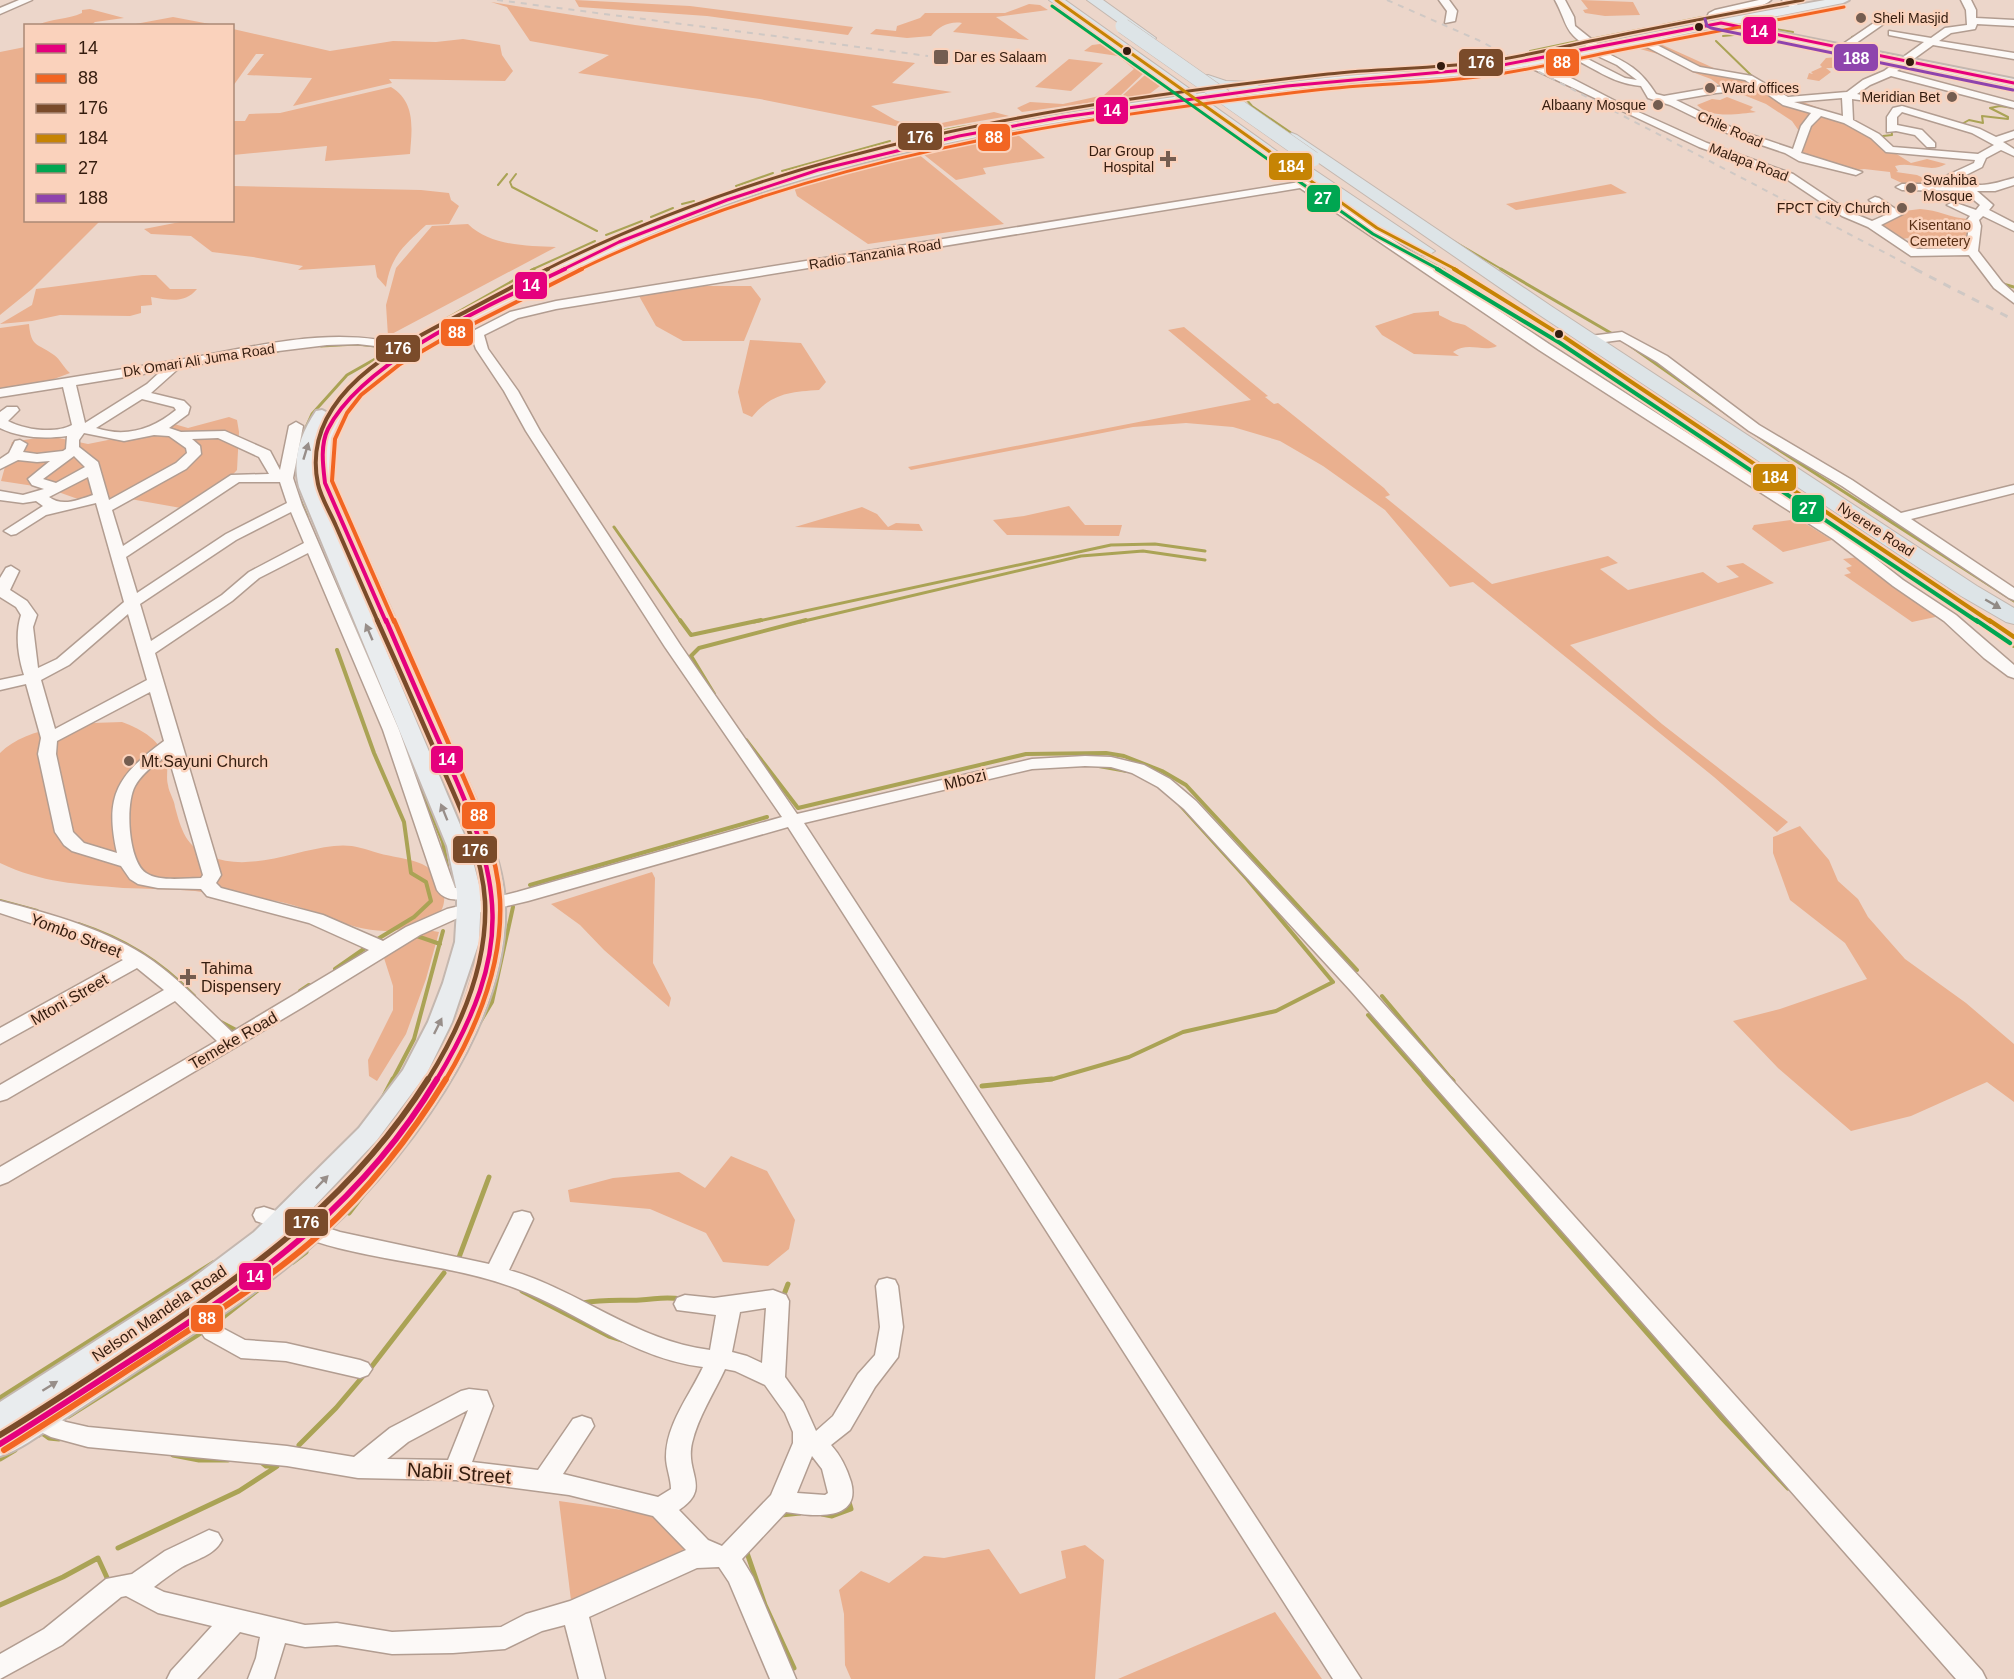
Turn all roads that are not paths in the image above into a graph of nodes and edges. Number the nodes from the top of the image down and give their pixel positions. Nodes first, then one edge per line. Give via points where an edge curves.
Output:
1 (27, 0) edge
2 (1056, 0) edge
3 (1065, 0) edge
4 (1086, 0) edge
5 (1094, 0) edge
6 (1444, 0) edge
7 (1560, 0) edge
8 (1766, 0) edge
9 (1820, 0) edge
10 (1842, 0) edge
11 (1966, 0) edge
12 (1789, 3) edge
13 (0, 11) edge
14 (1890, 16) dead end
15 (1753, 17) junction
16 (1720, 20) junction
17 (1448, 21) dead end
18 (1973, 21) junction
19 (2014, 23) edge
20 (1761, 28) junction
21 (1892, 33) dead end
22 (1631, 41) junction
23 (1928, 43) junction
24 (2009, 45) dead end
25 (1846, 46) junction
26 (1594, 47) junction
27 (1569, 53) junction
28 (2000, 53) junction
29 (2014, 56) edge
30 (1907, 60) junction
31 (1523, 62) junction
32 (1890, 73) junction
33 (1169, 79) junction
34 (1208, 79) junction
35 (2014, 81) edge
36 (1647, 84) junction
37 (1761, 86) junction
38 (1255, 88) junction
39 (1227, 92) junction
40 (1849, 95) junction
41 (1193, 97) junction
42 (1666, 99) junction
43 (1871, 99) dead end
44 (1166, 100) junction
45 (1786, 100) junction
46 (2014, 105) edge
47 (1621, 108) junction
48 (1210, 109) junction
49 (1253, 110) junction
50 (1819, 113) junction
51 (1848, 121) junction
52 (2014, 134) edge
53 (1998, 144) junction
54 (1931, 145) dead end
55 (1797, 153) junction
56 (2014, 153) edge
57 (1980, 157) junction
58 (1856, 172) dead end
59 (2014, 181) edge
60 (1307, 184) junction
61 (1902, 187) dead end
62 (1965, 187) junction
63 (1875, 200) dead end
64 (1953, 205) dead end
65 (1981, 213) junction
66 (1872, 225) junction
67 (2014, 228) edge
68 (1972, 251) junction
69 (1465, 266) junction
70 (1998, 285) junction
71 (2014, 287) edge
72 (2014, 299) edge
73 (442, 332) junction
74 (477, 334) junction
75 (1590, 340) junction
76 (403, 349) junction
77 (174, 365) junction
78 (68, 381) junction
79 (0, 393) edge
80 (140, 395) junction
81 (12, 410) dead end
82 (296, 426) dead end
83 (80, 430) junction
84 (17, 431) junction
85 (154, 431) junction
86 (177, 436) junction
87 (0, 448) edge
88 (17, 452) junction
89 (70, 452) junction
90 (0, 465) edge
91 (92, 469) junction
92 (282, 478) junction
93 (57, 488) junction
94 (2014, 489) edge
95 (0, 495) edge
96 (39, 495) junction
97 (103, 502) junction
98 (295, 505) junction
99 (55, 507) junction
100 (1897, 518) junction
101 (11, 531) dead end
102 (312, 545) junction
103 (119, 555) junction
104 (11, 571) dead end
105 (2014, 595) edge
106 (131, 604) junction
107 (2014, 617) edge
108 (2014, 637) edge
109 (145, 652) junction
110 (2014, 672) edge
111 (32, 678) junction
112 (154, 683) junction
113 (0, 685) edge
114 (49, 738) junction
115 (173, 743) junction
116 (793, 820) junction
117 (128, 862) junction
118 (206, 884) junction
119 (477, 901) junction
120 (9, 910) edge
121 (0, 924) edge
122 (384, 949) junction
123 (137, 960) junction
124 (177, 991) junction
125 (0, 1038) edge
126 (229, 1041) junction
127 (0, 1094) edge
128 (0, 1178) edge
129 (274, 1218) junction
130 (522, 1219) dead end
131 (310, 1232) junction
132 (493, 1273) junction
133 (887, 1286) dead end
134 (685, 1304) dead end
135 (729, 1305) junction
136 (213, 1332) dead end
137 (718, 1358) junction
138 (360, 1369) dead end
139 (773, 1379) junction
140 (0, 1417) edge
141 (40, 1420) junction
142 (582, 1426) dead end
143 (809, 1443) junction
144 (0, 1444) edge
145 (358, 1468) junction
146 (456, 1470) junction
147 (544, 1482) junction
148 (781, 1501) junction
149 (661, 1508) junction
150 (209, 1540) dead end
151 (720, 1556) junction
152 (129, 1586) junction
153 (574, 1611) junction
154 (235, 1619) junction
155 (274, 1630) junction
156 (0, 1667) edge
157 (180, 1679) edge
158 (261, 1679) edge
159 (592, 1679) edge
160 (783, 1679) edge
161 (1348, 1679) edge
162 (1973, 1679) edge

1 - 13 street
2 - 33 highway
3 - 69 highway via 1386,227
4 - 69 highway, bridge
5 - 34 highway
6 - 17 street via 1452,11
7 - 26 street, Chile Road via 1570,27
8 - 16 street via 1716,13
9 - 12 main road, Nelson Mandela Road
10 - 15 main road, Nelson Mandela Road
11 - 18 street
12 - 16 main road, Nelson Mandela Road
14 - 25 street
15 - 16 main road, Nelson Mandela Road
15 - 20 main road via 1752,23
16 - 20 main road
16 - 22 main road, Nelson Mandela Road
16 - 26 main road, Nelson Mandela Road
16 - 30 main road
18 - 19 street
18 - 23 street via 1972,27 1948,30
20 - 25 main road
21 - 23 street
22 - 26 main road, Nelson Mandela Road
22 - 37 street via 1650,45 1697,69 1742,76
23 - 28 street
23 - 30 street
24 - 28 street
25 - 30 main road
26 - 27 main road, Nelson Mandela Road
26 - 36 street, Chile Road
26 - 38 main road, Nelson Mandela Road via 1480,65 1350,74
27 - 31 main road, Nelson Mandela Road
27 - 36 street via 1622,81
28 - 29 street
30 - 32 street
30 - 35 main road
31 - 38 main road, Nelson Mandela Road via 1472,70
31 - 47 street, Malapa Road
32 - 40 street
32 - 46 street
33 - 41 highway
33 - 44 highway via 1175,90
34 - 38 highway
34 - 39 highway
36 - 42 street, Chile Road via 1649,94
37 - 42 street, Chile Road
37 - 45 street
38 - 39 main road, Nelson Mandela Road
38 - 49 highway via 1240,98
39 - 41 main road, Nelson Mandela Road
39 - 49 highway
40 - 43 street
40 - 45 street
40 - 51 street
41 - 44 main road, Nelson Mandela Road
41 - 48 highway
42 - 47 street
42 - 55 street, Chile Road via 1733,132
44 - 48 highway
44 - 73 main road, Nelson Mandela Road via 959,136 766,186 619,242
44 - 76 main road, Nelson Mandela Road via 952,132 764,180 660,217 576,253
45 - 50 street
47 - 66 street, Malapa Road via 1703,145 1790,176 1846,214
48 - 60 highway
49 - 69 highway
50 - 51 street
50 - 55 street via 1806,123
51 - 57 street via 1890,150
52 - 53 street
53 - 54 street via 1976,130 1898,110 1892,117 1891,128 1918,132
53 - 56 street
53 - 57 street
55 - 58 street, Chile Road via 1803,159
57 - 62 street via 1980,164 1952,177
59 - 62 street via 1995,188
60 - 69 highway via 1377,228
60 - 74 street, Radio Tanzania Road via 556,305 514,315
60 - 110 street via 1544,347 1838,536 1950,618
61 - 62 street
62 - 65 street via 1987,205
63 - 66 street via 1897,214
64 - 65 street
65 - 67 street
65 - 68 street via 1972,220
66 - 68 street, Malapa Road via 1917,253
68 - 70 street
69 - 75 highway, Nyerere Road
69 - 108 highway, Nyerere Road
70 - 71 street
70 - 72 street
73 - 74 street
73 - 76 main road, Nelson Mandela Road
74 - 116 street via 482,349 533,431 660,628
75 - 100 street via 1622,336 1662,359 1754,428
75 -> 107 highway, Nyerere Road
76 - 77 street, Dk Omari Ali Juma Road via 370,341 333,340
76 - 119 main road, Nelson Mandela Road via 342,408 327,431 322,461 325,483 465,800 490,881
119 -> 76 main road, Nelson Mandela Road via 303,469 303,456 330,400 353,378
77 - 78 street, Dk Omari Ali Juma Road
77 - 80 street
78 - 79 street, Dk Omari Ali Juma Road
78 - 83 street
80 - 83 street
80 - 85 street via 183,407
81 - 84 street via 0,423
82 - 92 street
83 - 84 street via 48,434
83 - 85 street via 108,436 140,436
83 - 89 street via 72,440
84 - 88 street
85 - 86 street
86 - 92 street via 230,437 265,454
86 - 97 street via 193,446 194,454 189,460 127,498
87 - 88 street
88 - 89 street via 37,458
88 - 90 street
89 - 91 street via 88,458
89 - 93 street via 35,478
91 - 93 street
91 - 97 street
92 - 98 street
92 - 103 street via 236,478
93 - 96 street
94 - 100 street
95 - 96 street via 17,499
96 - 99 street
97 - 99 street
97 - 103 street
98 - 102 street
98 - 106 street via 243,529
99 - 101 street
100 - 105 street
102 - 109 street via 254,575
102 - 119 street via 392,730 446,890
103 - 106 street
104 - 111 street via 2,591 27,609 25,627
106 - 109 street
106 - 111 street via 63,662
109 - 112 street
111 - 113 street
111 - 114 street
112 - 114 street
112 - 115 street
114 - 117 street via 47,754 64,832 78,847
115 - 117 street via 135,772 122,795 119,824
115 - 118 street via 212,875
116 - 119 street, Mbozi
116 - 161 street
116 - 162 street, Mbozi via 1032,764 1111,762 1138,769 1164,783 1190,805 1358,987
117 - 118 street via 145,880
118 - 122 street via 214,892 316,919
119 - 122 street, Temeke Road
129 -> 119 main road, Nelson Mandela Road via 368,1134 414,1073 455,982
119 - 131 main road, Nelson Mandela Road via 484,979 469,1022 438,1080 364,1176
120 - 121 street
120 - 123 street, Yombo Street via 94,938
122 - 126 street, Temeke Road
123 - 124 street, Yombo Street
123 - 125 street, Mtoni Street
124 - 126 street, Yombo Street
124 - 127 street
126 - 128 street, Temeke Road
129 - 131 street
140 -> 129 main road, Nelson Mandela Road via 199,1288
130 - 132 street
131 - 132 street
131 - 141 main road, Nelson Mandela Road via 217,1302
132 - 137 street via 540,1289 639,1340 687,1356
133 - 143 street via 891,1330 883,1365 869,1378 829,1436
134 - 135 street
135 - 137 street
135 - 139 street via 773,1298 778,1301
136 - 138 street via 241,1349 286,1352
137 - 139 street via 739,1362
137 - 149 street via 678,1453 683,1494
139 - 143 street via 795,1409
141 - 144 main road, Nelson Mandela Road
141 - 145 street, Nabii Street via 88,1437 287,1456
142 - 147 street
143 - 148 street
143 - 148 street via 827,1456 834,1467 842,1495 830,1506
145 - 146 street, Nabii Street
145 - 146 street via 399,1435 468,1398 479,1398 481,1406
146 - 147 street, Nabii Street
147 - 149 street, Nabii Street via 630,1498
148 - 151 street
149 - 151 street, Nabii Street via 699,1547
150 - 152 street
151 - 153 street via 693,1558
151 - 160 street, Nabii Street via 740,1577
152 - 154 street via 158,1602
152 - 156 street via 115,1587 53,1636
153 - 155 street via 535,1622 505,1638 471,1641 392,1643
153 - 159 street
154 - 155 street
154 - 157 street
155 - 158 street

